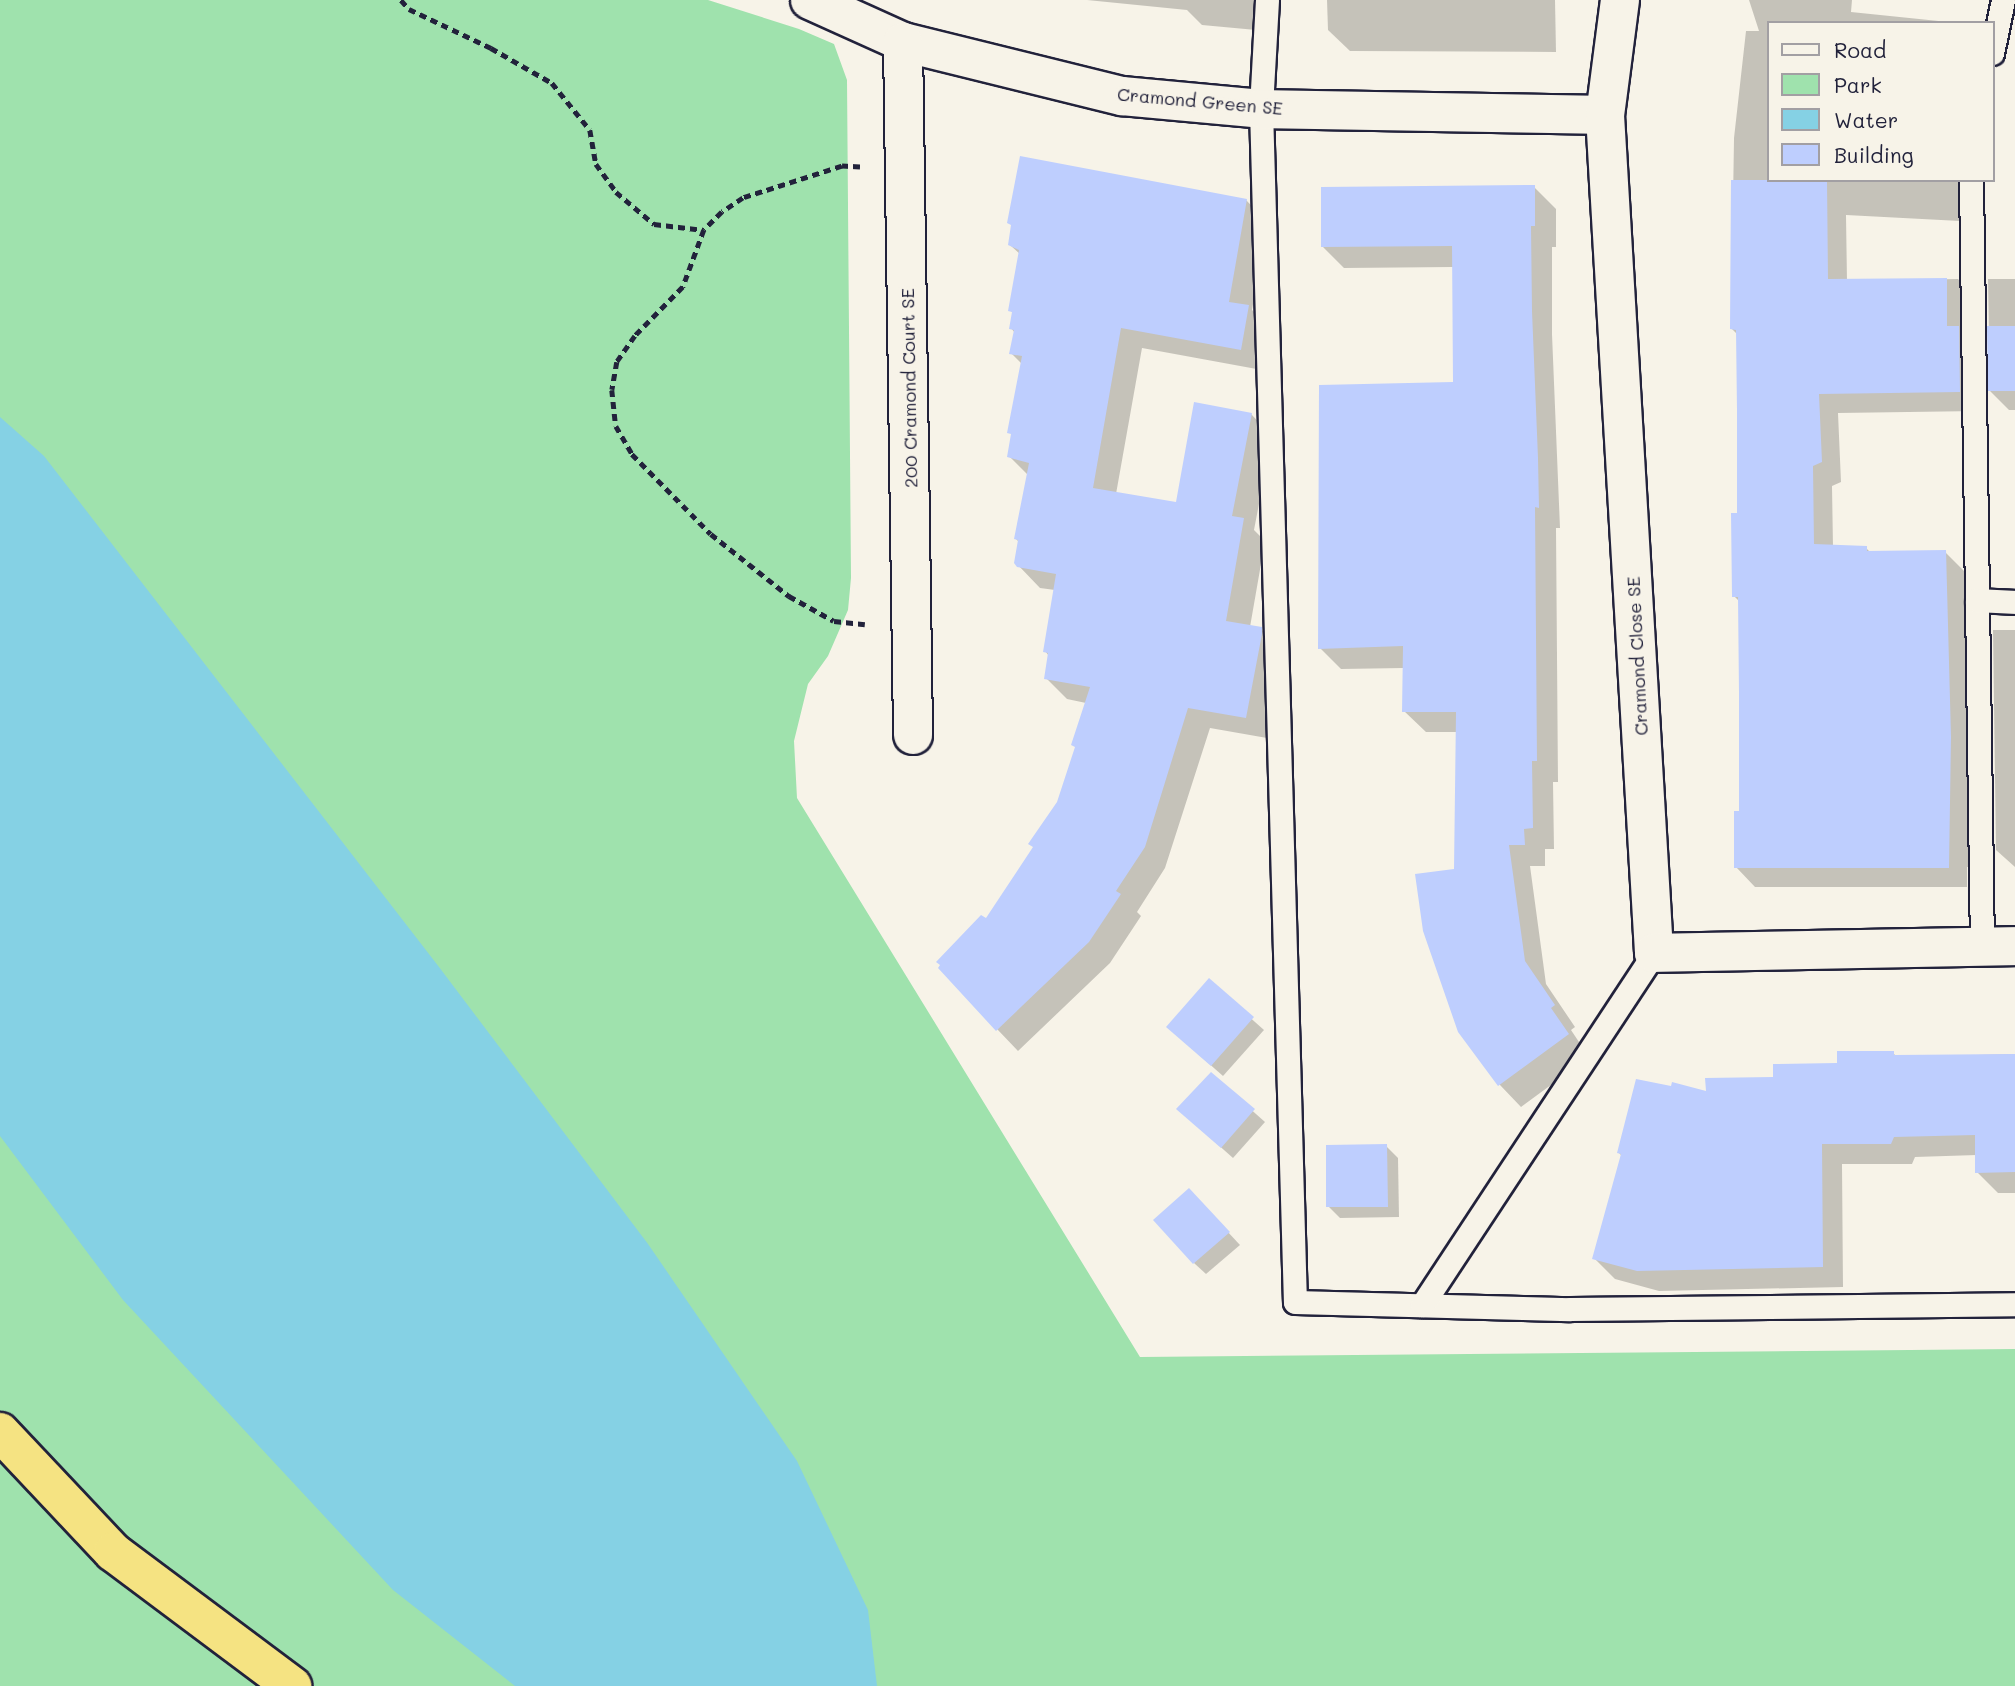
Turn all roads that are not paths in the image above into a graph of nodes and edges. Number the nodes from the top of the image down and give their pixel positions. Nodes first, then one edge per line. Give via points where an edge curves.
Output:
1 (810, 0) edge
2 (1267, 0) edge
3 (1620, 0) edge
4 (2003, 0) edge
5 (903, 42) junction
6 (1994, 43) edge
7 (1261, 109) junction
8 (1605, 115) junction
9 (1971, 182) edge
10 (1977, 600) junction
11 (2015, 602) edge
12 (913, 735) dead end
13 (1999, 947) edge
14 (1654, 953) junction
15 (2015, 1304) edge
16 (1422, 1305) junction
17 (0, 1432) edge
18 (292, 1686) edge

1 - 5 street, Cramond Green SE
2 - 7 lane
3 - 8 street, Cramond Close SE
4 - 6 lane
5 - 7 street, Cramond Green SE via 1122,96
5 - 12 street, 200 Cramond Court SE
7 - 8 street, Cramond Green SE
7 - 16 lane via 1295,1302
8 - 14 street, Cramond Close SE
9 - 10 lane
10 - 11 lane
10 - 13 lane
13 - 14 street
14 - 16 lane
15 - 16 lane via 1570,1309
17 - 18 highway via 113,1552

